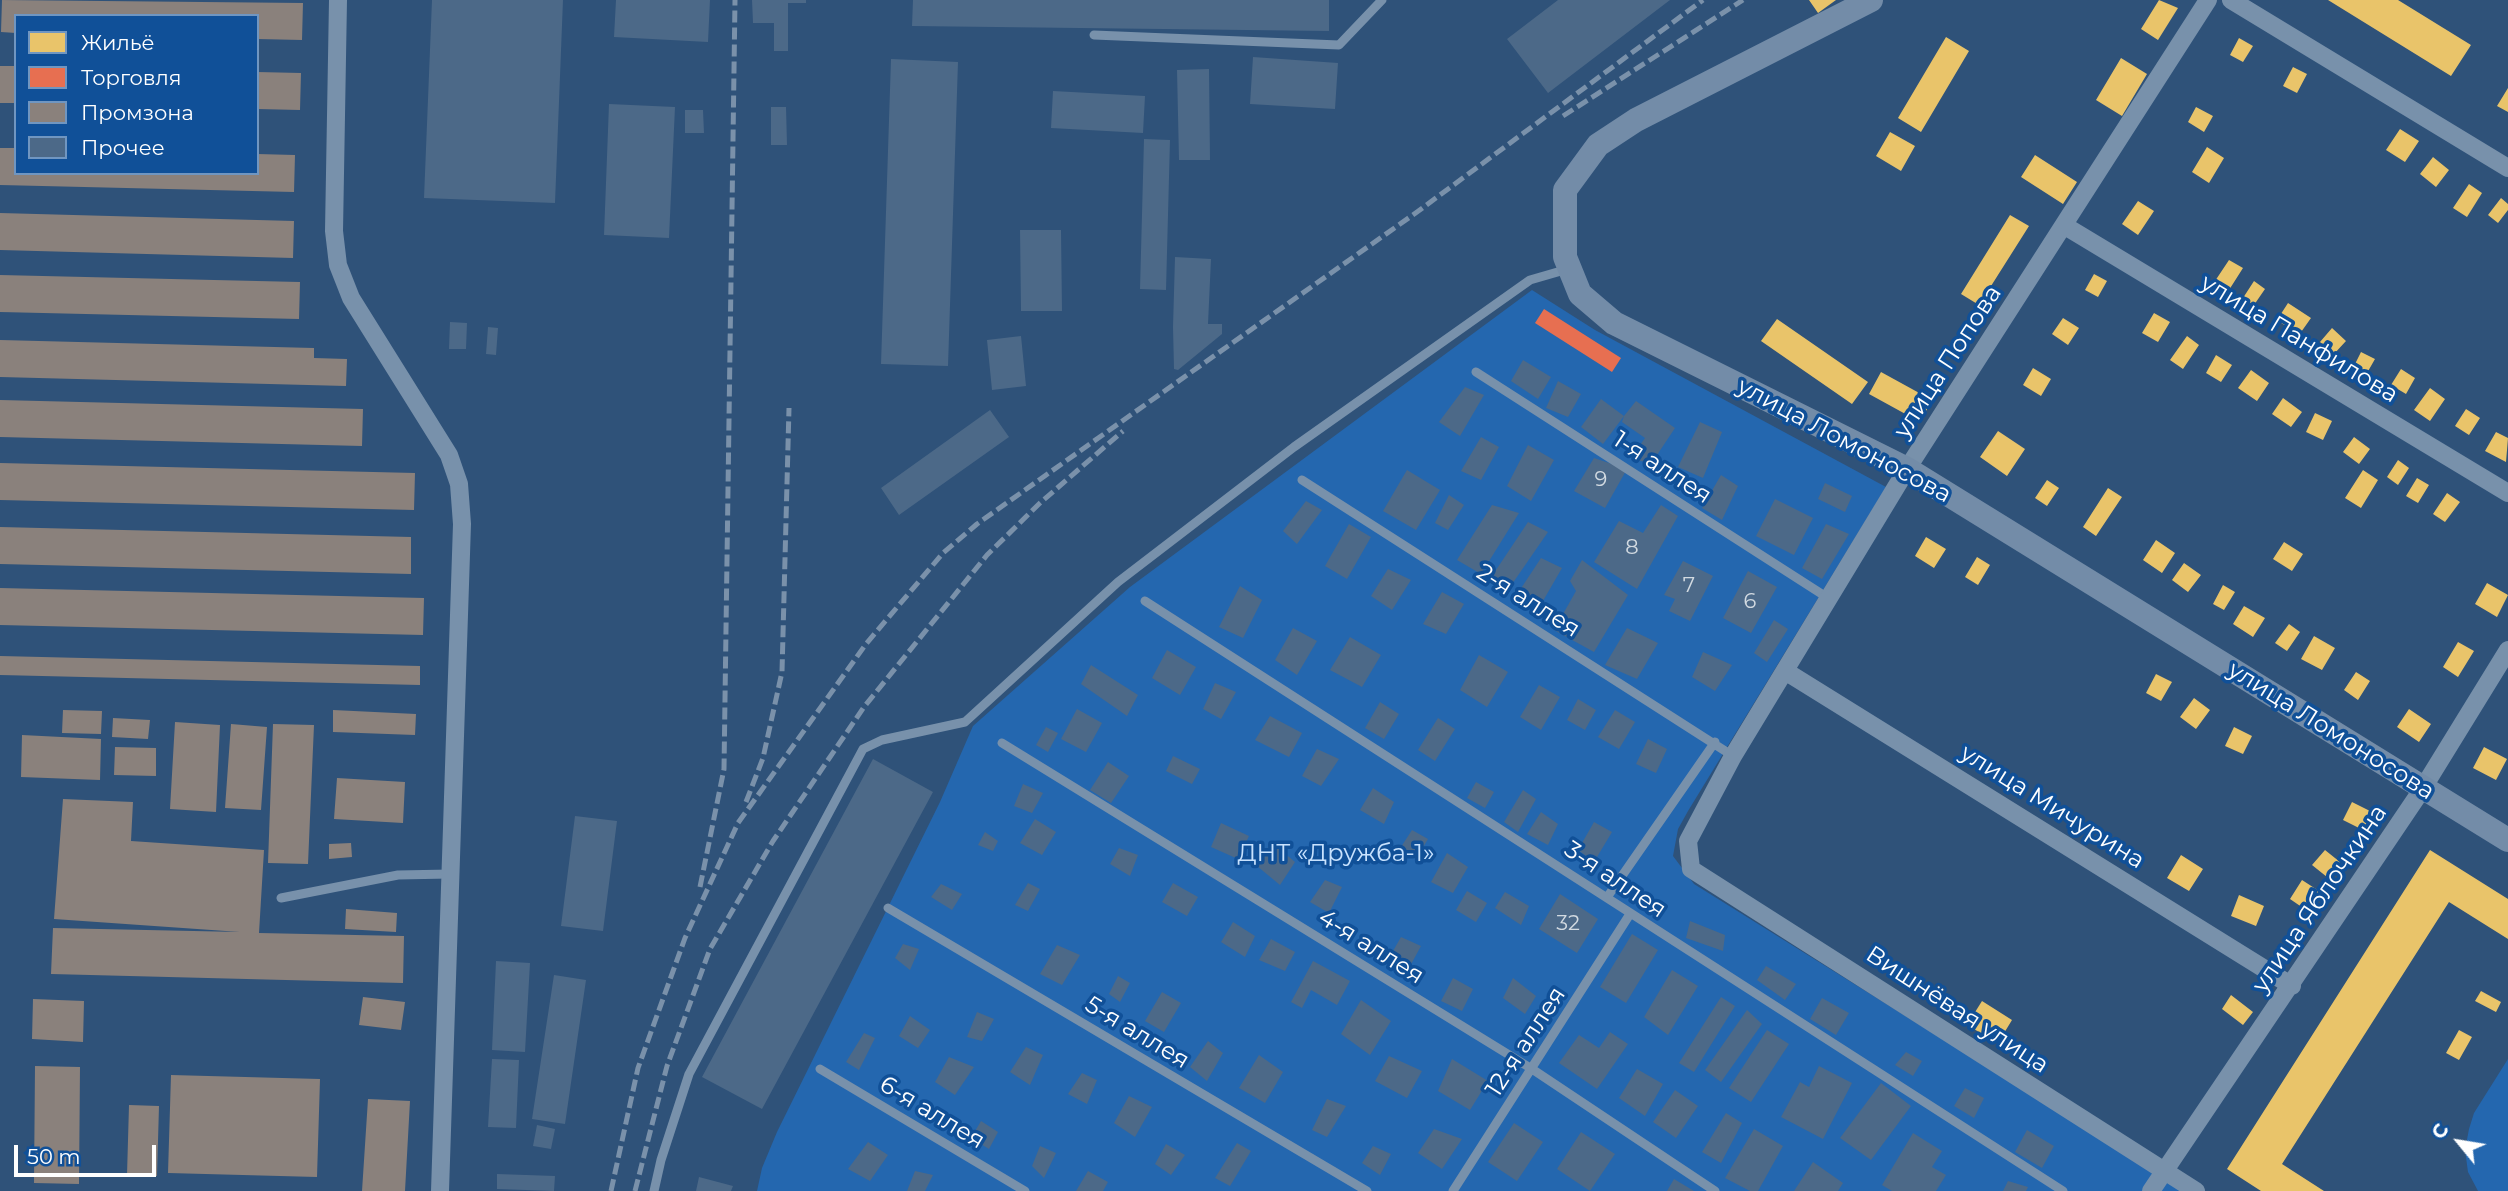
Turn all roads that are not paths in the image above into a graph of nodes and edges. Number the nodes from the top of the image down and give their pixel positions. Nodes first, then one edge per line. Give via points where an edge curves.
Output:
1 (338, 0) edge
2 (1382, 0) edge
3 (1871, 0) edge
4 (2208, 0) edge
5 (2231, 0) edge
6 (1094, 35) dead end
7 (2508, 168) edge
8 (2065, 226) junction
9 (1569, 269) junction
10 (1476, 372) dead end
11 (1907, 470) junction
12 (1302, 480) dead end
13 (2508, 493) edge
14 (1828, 598) junction
15 (1145, 601) dead end
16 (2508, 650) edge
17 (1785, 671) junction
18 (1715, 742) junction
19 (1002, 743) dead end
20 (1733, 756) junction
21 (2423, 788) junction
22 (2508, 841) edge
23 (1692, 869) joint
24 (450, 874) junction
25 (1608, 897) junction
26 (281, 898) dead end
27 (888, 908) dead end
28 (1630, 914) junction
29 (2292, 986) junction
30 (820, 1069) dead end
31 (1532, 1069) junction
32 (2165, 1171) junction
33 (440, 1191) edge
34 (654, 1191) edge
35 (1025, 1191) edge
36 (1367, 1191) edge
37 (1453, 1191) edge
38 (1715, 1191) edge
39 (2063, 1191) edge
40 (2151, 1191) edge
41 (2196, 1191) edge

1 - 24 street via 334,231 338,265 351,298 449,454 458,484 462,524
2 - 6 lane via 1339,45
3 - 9 street, улица Ломоносова via 1636,120 1598,145 1565,190
4 - 8 street, улица Попова
5 - 7 street
8 - 11 street, улица Попова
8 - 13 street, улица Панфилова
9 - 11 street, улица Ломоносова via 1580,294 1614,323
9 - 34 lane via 1530,280 1294,447 1118,582 965,722 882,740 863,749 689,1074
10 - 14 lane, 1-я аллея
11 - 14 street, улица Попова
11 - 21 street, улица Ломоносова
12 - 18 lane, 2-я аллея
14 - 17 street, улица Попова
15 - 25 lane, 3-я аллея
16 - 21 street, улица Яблочкина
17 - 20 street, улица Попова
17 - 29 street, улица Мичурина
18 - 20 lane, 2-я аллея
18 - 25 lane
19 - 31 lane, 4-я аллея
20 - 23 street, улица Попова via 1688,841
21 - 22 street, улица Ломоносова
21 - 29 street, улица Яблочкина
23 - 32 street, Вишнёвая улица
24 - 26 lane via 398,875
24 - 33 street
25 - 28 lane, 3-я аллея
27 - 36 lane, 5-я аллея
28 - 31 lane, 12-я аллея
28 - 39 lane, 3-я аллея
29 - 32 street, улица Яблочкина
30 - 35 lane, 6-я аллея
31 - 37 lane, 12-я аллея
31 - 38 lane, 4-я аллея
32 - 40 street, улица Яблочкина
32 - 41 street, Вишнёвая улица

